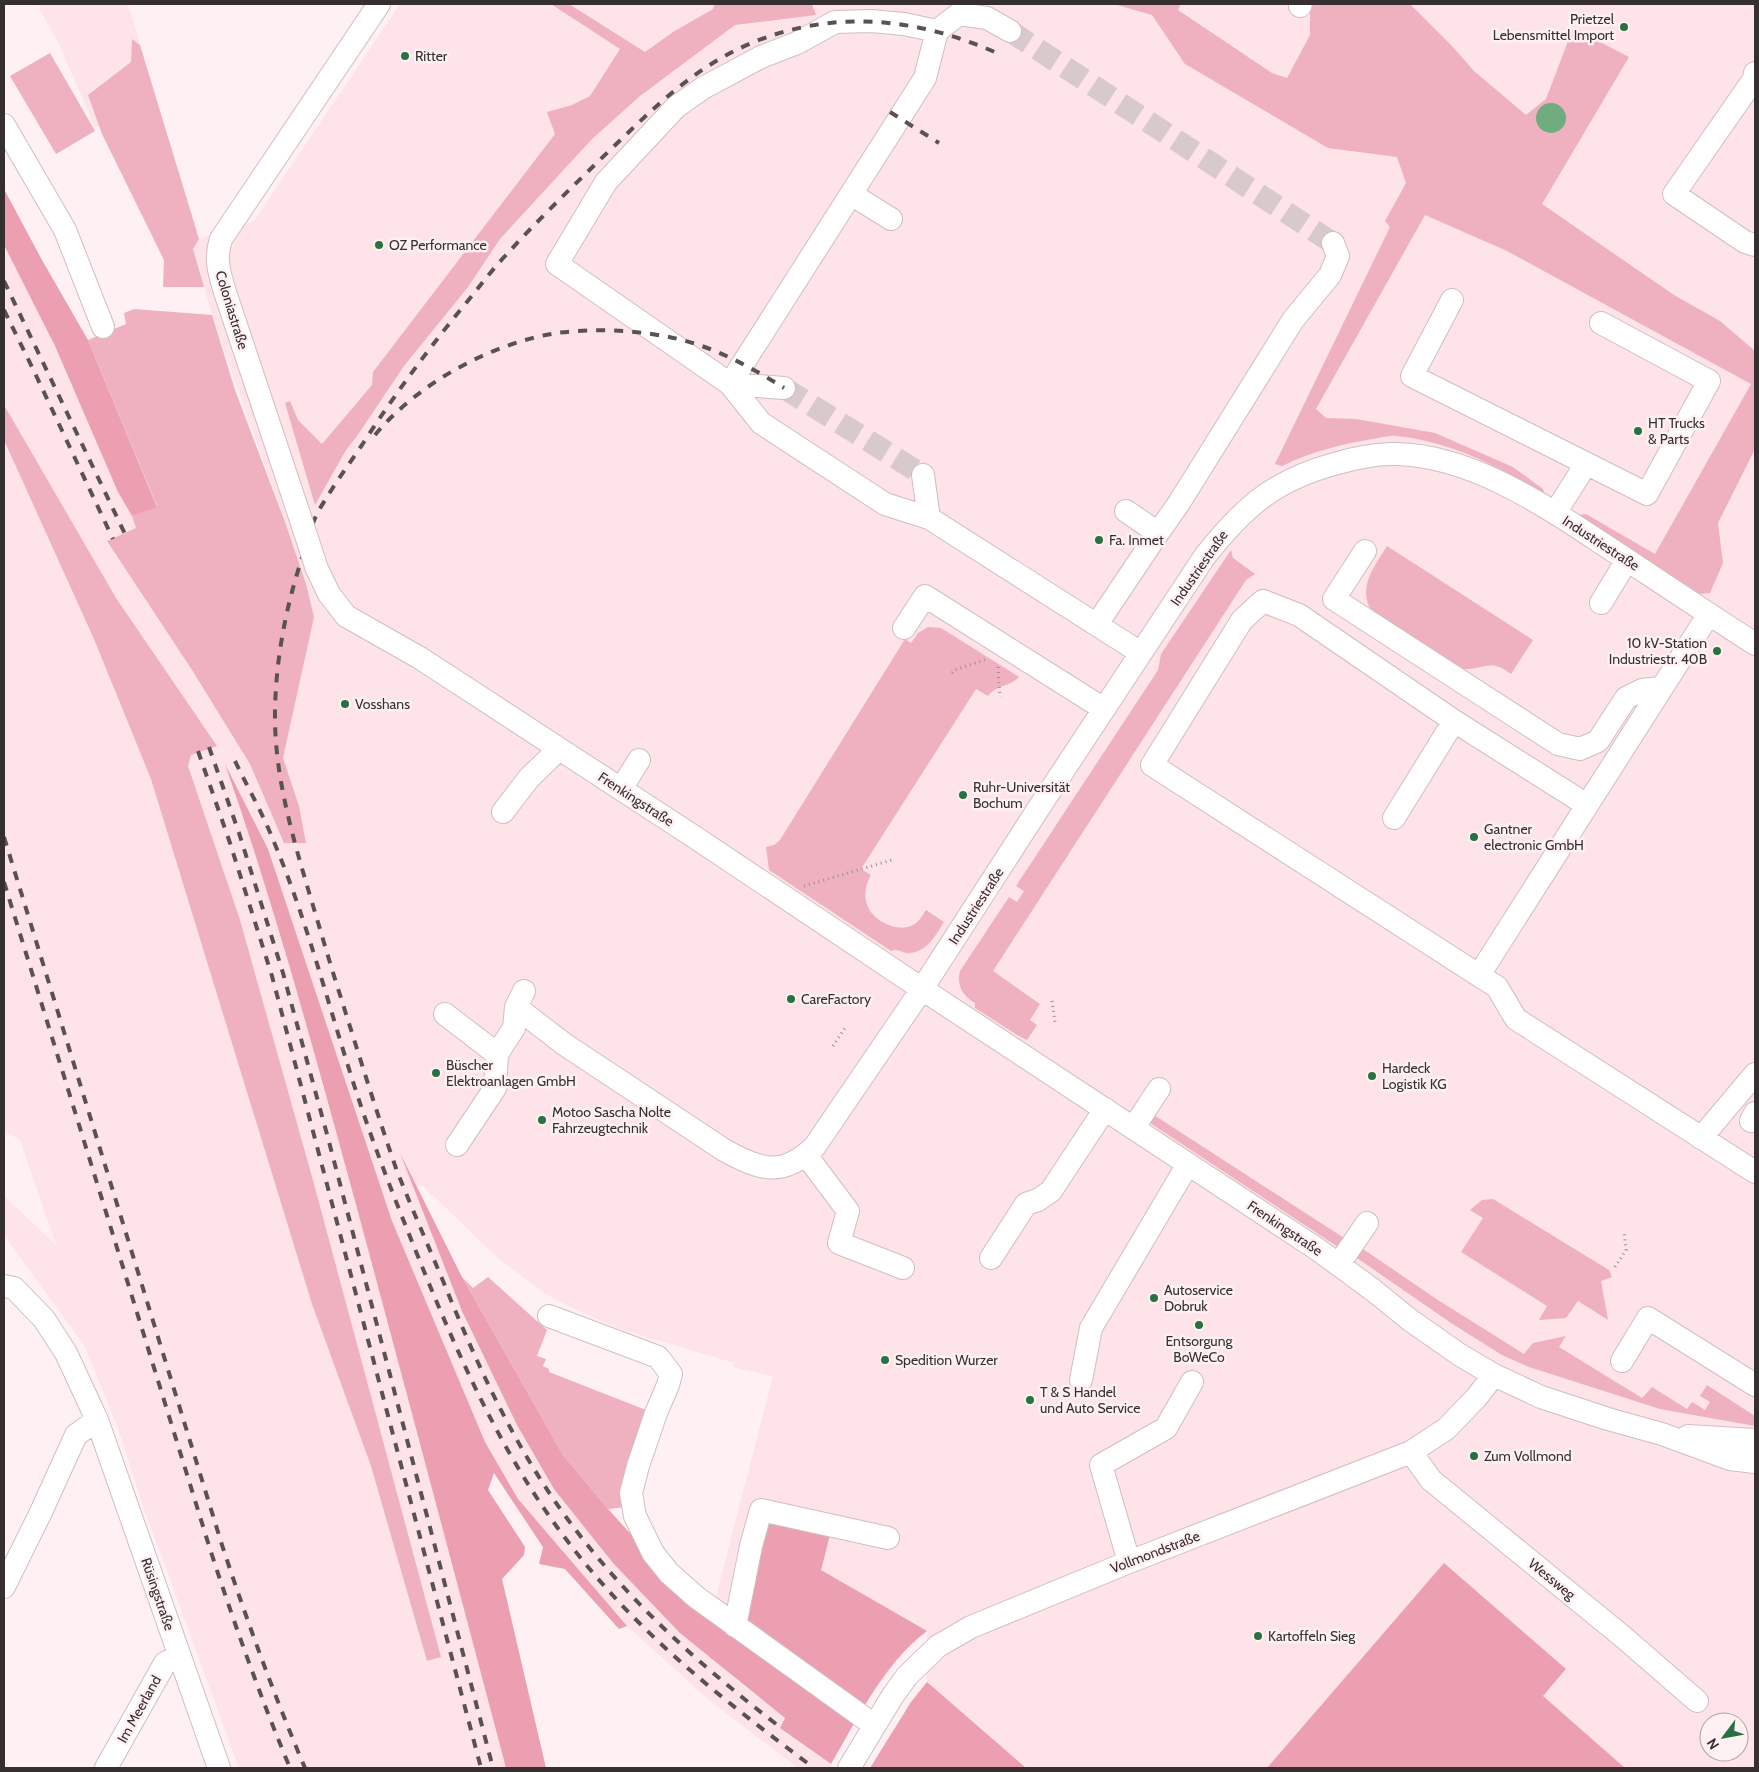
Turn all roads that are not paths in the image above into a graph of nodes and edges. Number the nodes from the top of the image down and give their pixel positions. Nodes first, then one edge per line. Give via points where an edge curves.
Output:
1 (380, 4) edge
2 (937, 31) junction
3 (1010, 31) tunnel mouth
4 (1755, 77) edge
5 (4, 125) edge
6 (852, 194) junction
7 (891, 220) dead end
8 (1333, 243) dead end
9 (1755, 245) edge
10 (1452, 300) dead end
11 (1601, 323) dead end
12 (103, 327) dead end
13 (730, 384) junction
14 (779, 396) tunnel mouth
15 (1586, 464) junction
16 (917, 484) tunnel mouth
17 (1126, 511) dead end
18 (1556, 513) junction
19 (929, 518) junction
20 (1158, 533) junction
21 (1366, 551) dead end
22 (1627, 560) junction
23 (1600, 603) dead end
24 (1709, 614) junction
25 (346, 616) joint
26 (1096, 624) junction
27 (904, 628) dead end
28 (1755, 644) edge
29 (1141, 653) junction
30 (1661, 688) junction
31 (1104, 709) junction
32 (1454, 721) junction
33 (559, 749) junction
34 (639, 760) dead end
35 (621, 789) junction
36 (1587, 805) junction
37 (503, 812) dead end
38 (1394, 818) dead end
39 (1479, 975) junction
40 (922, 989) junction
41 (446, 1014) dead end
42 (497, 1054) junction
43 (1755, 1074) edge
44 (1159, 1089) dead end
45 (1105, 1109) junction
46 (1134, 1128) junction
47 (1701, 1138) junction
48 (457, 1145) dead end
49 (806, 1155) junction
50 (1188, 1164) junction
51 (1755, 1172) edge
52 (1367, 1223) dead end
53 (991, 1258) dead end
54 (1339, 1264) junction
55 (903, 1268) dead end
56 (7, 1282) edge
57 (549, 1316) dead end
58 (1622, 1361) dead end
59 (1494, 1375) junction
60 (1081, 1380) dead end
61 (1192, 1382) dead end
62 (1755, 1385) edge
63 (97, 1420) junction
64 (1411, 1452) junction
65 (1754, 1457) edge
66 (888, 1538) dead end
67 (1128, 1562) junction
68 (4, 1587) edge
69 (734, 1626) junction
70 (179, 1656) junction
71 (1697, 1701) dead end
72 (874, 1725) junction
73 (106, 1768) edge
74 (219, 1768) edge
75 (849, 1768) edge

1 - 25 street, Coloniastraße, bridge via 221,239 217,252 226,295 317,569 329,594
2 - 3 street via 959,14 988,18
2 - 6 street via 925,78
2 - 13 street via 871,20 835,22 703,88 676,108 606,182 557,264
4 - 9 street via 1674,194 1745,242
5 - 12 street via 65,230
6 - 7 street
6 - 13 street
8 - 20 street via 1338,256 1330,275 1292,320
10 - 15 street via 1412,376
11 - 15 street via 1709,381 1647,494
13 - 14 street
13 - 19 street via 760,423 885,504
15 - 18 street
16 - 19 street
17 - 20 street
18 - 22 street, Industriestraße
18 - 29 street, Industriestraße via 1469,469 1434,458 1397,453 1357,457 1323,467 1291,479 1258,499 1228,528 1205,556
19 - 26 street
20 - 26 street
21 - 30 street via 1334,599 1558,744 1580,749 1598,741 1626,698 1642,690
22 - 23 street
22 - 24 street, Industriestraße
24 - 28 street, Industriestraße
24 - 30 street
25 - 33 street, Frenkingstraße via 420,658
26 - 29 street
27 - 31 street via 925,596 1000,650
29 - 31 street, Industriestraße
30 - 36 street
31 - 40 street, Industriestraße
32 - 36 street
32 - 38 street
32 - 39 street via 1300,615 1263,601 1242,620 1152,765
33 - 35 street, Frenkingstraße
33 - 37 street via 529,778
34 - 35 street
35 - 40 street, Frenkingstraße
36 - 39 street
39 - 47 street via 1497,987 1516,1019
40 - 45 street, Frenkingstraße
40 - 49 street
41 - 42 street
42 - 48 street via 495,1088
42 - 49 street via 514,1028 520,999 564,1044 747,1163 774,1169 792,1164
43 - 47 street
44 - 46 street
45 - 46 street, Frenkingstraße
45 - 53 street via 1051,1191 1026,1204
46 - 50 street, Frenkingstraße
47 - 51 street
49 - 55 street via 848,1211 839,1243
50 - 54 street, Frenkingstraße
50 - 60 street via 1091,1328
52 - 54 street
54 - 59 street, Frenkingstraße via 1410,1320
56 - 63 street, Rüsingstraße via 44,1319 66,1353
57 - 69 street via 658,1357 671,1374 631,1493 635,1516 653,1553 669,1573
58 - 62 street via 1648,1318
59 - 64 street, Vollmondstraße via 1446,1429
59 - 65 street, Frenkingstraße via 1542,1397 1608,1419
61 - 67 street via 1166,1428 1101,1465
63 - 68 street via 76,1434
63 - 70 street, Rüsingstraße
64 - 67 street, Vollmondstraße
64 - 71 street, Wessweg via 1431,1480
66 - 69 street via 761,1510
67 - 72 street, Vollmondstraße via 971,1628 938,1646 906,1676
69 - 72 street
70 - 73 street, Im Meerland via 165,1663
70 - 74 street, Rüsingstraße
72 - 75 street, Vollmondstraße

